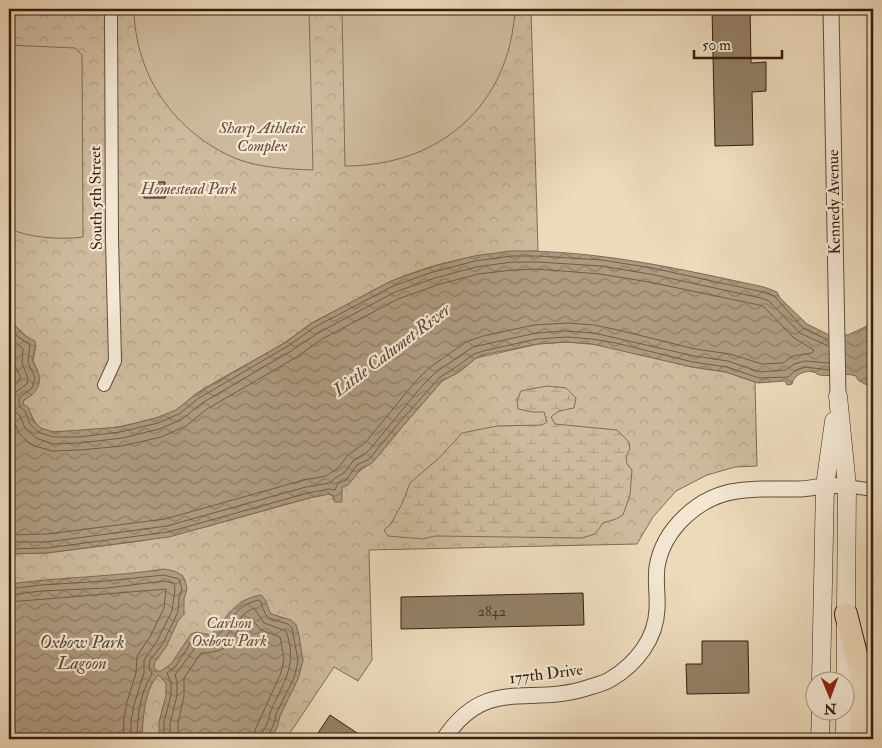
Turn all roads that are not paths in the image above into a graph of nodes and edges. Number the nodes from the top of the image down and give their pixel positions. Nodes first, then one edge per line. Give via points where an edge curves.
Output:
1 (111, 9) edge
2 (831, 9) edge
3 (104, 385) dead end
4 (838, 396) junction
5 (824, 486) junction
6 (847, 486) junction
7 (873, 490) edge
8 (846, 614) junction
9 (821, 670) edge
10 (820, 720) edge
11 (444, 739) edge
12 (820, 739) edge
13 (845, 739) edge
14 (861, 739) edge

1 - 3 street, South 5th Street via 115,361
2 - 4 street, Kennedy Avenue
4 - 5 main road, Kennedy Avenue
4 - 6 main road, Kennedy Avenue
5 - 6 street, 177th Drive
5 - 9 main road, Kennedy Avenue
5 - 11 street, 177th Drive via 737,490 693,509 670,534 662,550 657,568 658,611 654,629 646,646 632,663 610,680 582,690 494,698 476,705 452,726
6 - 7 street
6 - 8 main road, Kennedy Avenue
8 - 13 main road, Kennedy Avenue
8 - 14 highway via 861,674
10 - 12 main road

